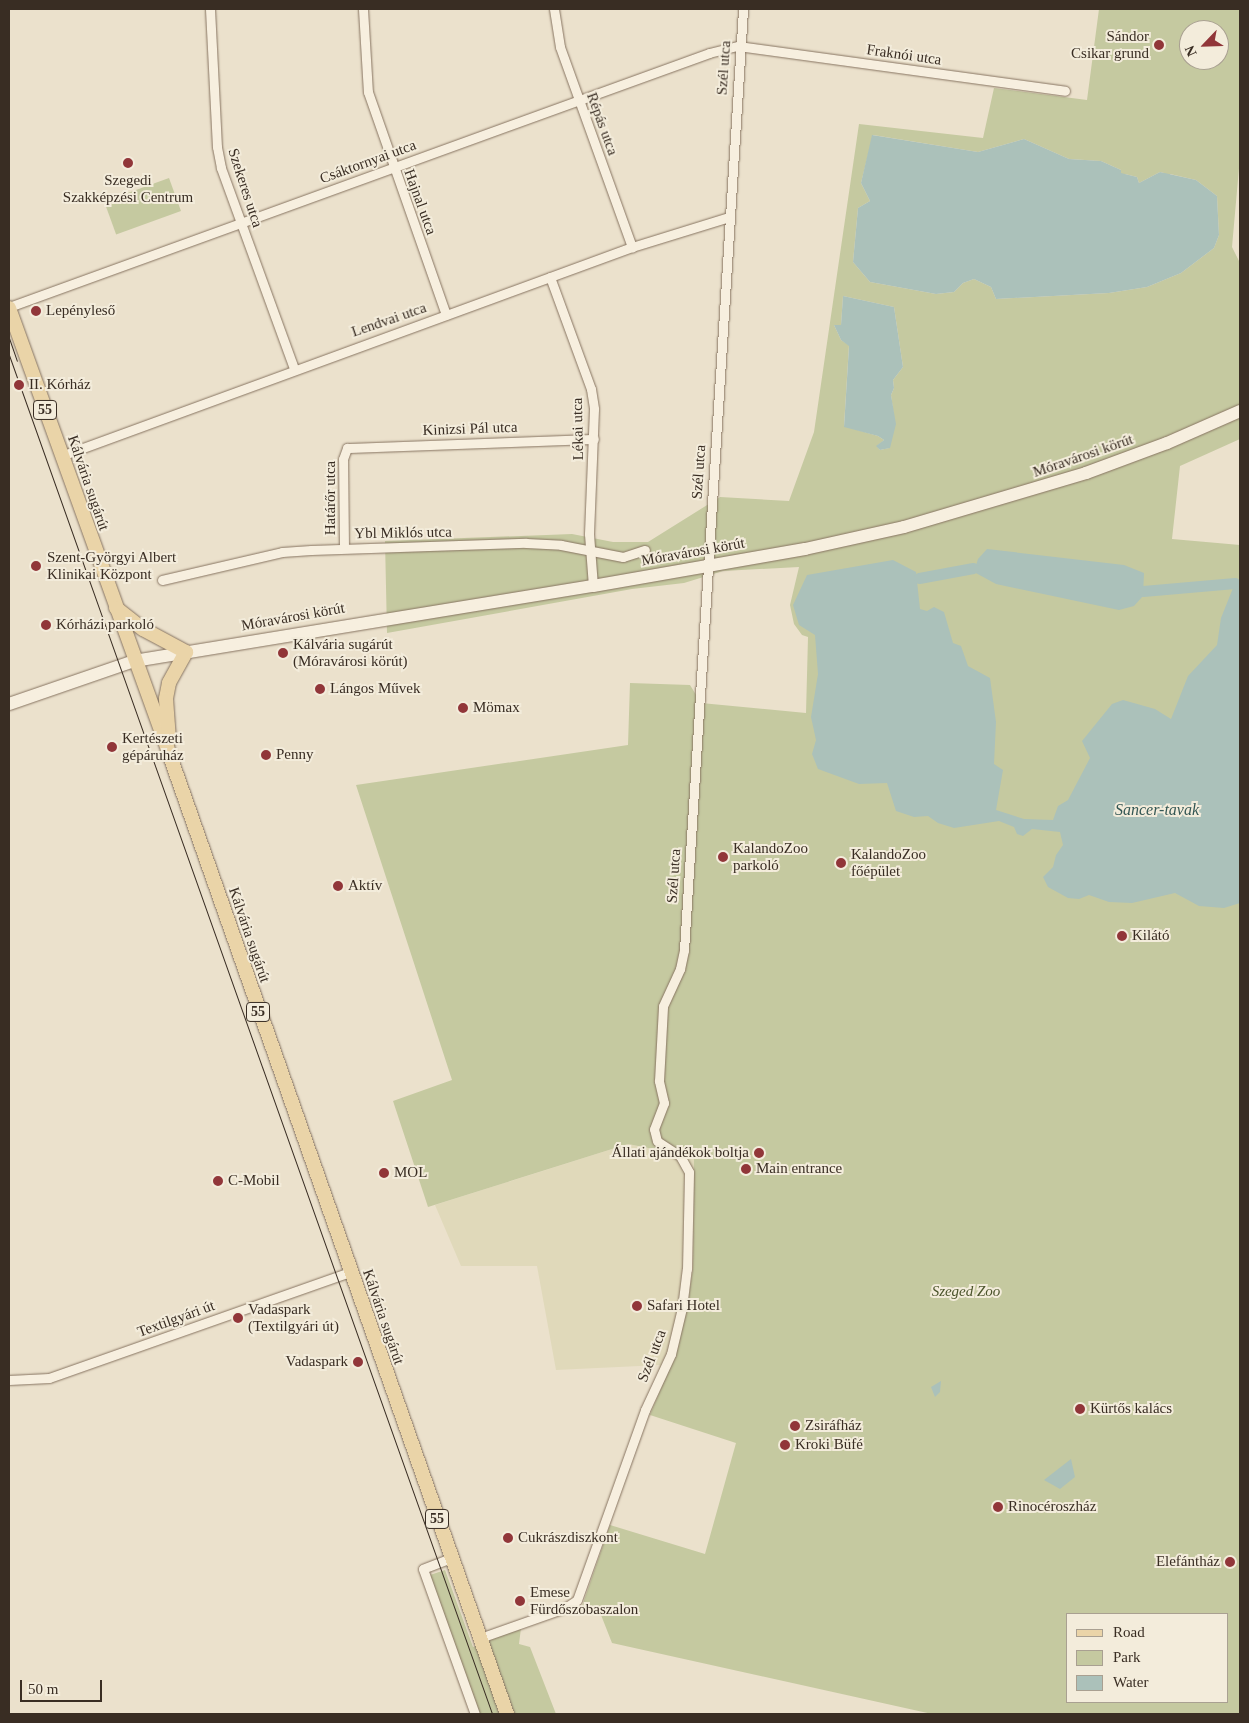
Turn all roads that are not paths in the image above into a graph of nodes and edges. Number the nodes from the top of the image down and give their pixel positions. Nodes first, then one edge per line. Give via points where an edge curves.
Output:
1 (210, 9) edge
2 (363, 9) edge
3 (554, 9) edge
4 (743, 9) edge
5 (738, 46) junction
6 (1065, 91) dead end
7 (579, 101) junction
8 (392, 168) junction
9 (728, 217) junction
10 (242, 223) junction
11 (632, 247) junction
12 (550, 277) junction
13 (9, 307) edge
14 (446, 315) junction
15 (294, 368) junction
16 (1240, 411) edge
17 (594, 439) junction
18 (347, 448) joint
19 (61, 456) junction
20 (344, 548) junction
21 (589, 550) junction
22 (645, 550) dead end
23 (708, 566) junction
24 (162, 580) dead end
25 (593, 586) junction
26 (114, 605) junction
27 (186, 652) junction
28 (134, 661) junction
29 (9, 704) edge
30 (170, 756) junction
31 (350, 1272) junction
32 (9, 1380) edge
33 (451, 1558) junction
34 (480, 1638) junction
35 (476, 1714) edge
36 (507, 1714) edge

1 - 10 street, Szekeres utca via 217,147
2 - 8 street, Hajnal utca via 368,92
3 - 7 street, Répás utca via 560,47
4 - 5 street, Szél utca
5 - 6 street, Fraknói utca
5 - 7 street, Csáktornyai utca via 709,53
5 - 9 street, Szél utca
7 - 8 street, Csáktornyai utca
7 - 11 street, Répás utca
8 - 10 street, Csáktornyai utca
8 - 14 street, Hajnal utca
9 - 11 street, Lendvai utca
9 - 23 street, Szél utca
10 - 13 street, Csáktornyai utca
10 - 15 street, Szekeres utca
11 - 12 street, Lendvai utca
12 - 14 street, Lendvai utca
12 - 17 street, Lékai utca via 591,389
13 - 19 main road, Kálvária sugárút / 55
14 - 15 street, Lendvai utca
15 - 19 street, Lendvai utca
16 - 23 main road, Móravárosi körút via 1167,443 1005,500 904,527
17 - 18 street, Kinizsi Pál utca
17 - 21 street, Lékai utca
18 - 20 street, Határőr utca via 343,459
19 - 26 main road, Kálvária sugárút / 55
20 - 21 street, Ybl Miklós utca via 526,543
20 - 24 street, Ybl Miklós utca via 282,552
21 - 22 street, Ybl Miklós utca via 623,557
21 - 25 street, Lékai utca
23 - 25 main road, Móravárosi körút
23 - 34 street, Szél utca via 684,950 680,969 663,1006 659,1081 664,1103 654,1129 657,1141 680,1156 689,1172 687,1269 682,1308 671,1354 645,1410 578,1600 565,1608
25 - 27 main road, Móravárosi körút
26 - 27 main road via 143,629
26 - 28 main road, Kálvária sugárút / 55
27 - 28 main road, Móravárosi körút
27 - 30 main road via 169,683 166,699
28 - 29 main road, Móravárosi körút
28 - 30 main road, Kálvária sugárút / 55
30 - 31 main road, Kálvária sugárút / 55
31 - 32 street, Textilgyári út via 48,1378
31 - 33 main road, Kálvária sugárút / 55
33 - 34 main road, Kálvária sugárút / 55
33 - 35 street via 424,1569
34 - 36 main road, Kálvária sugárút / 55

